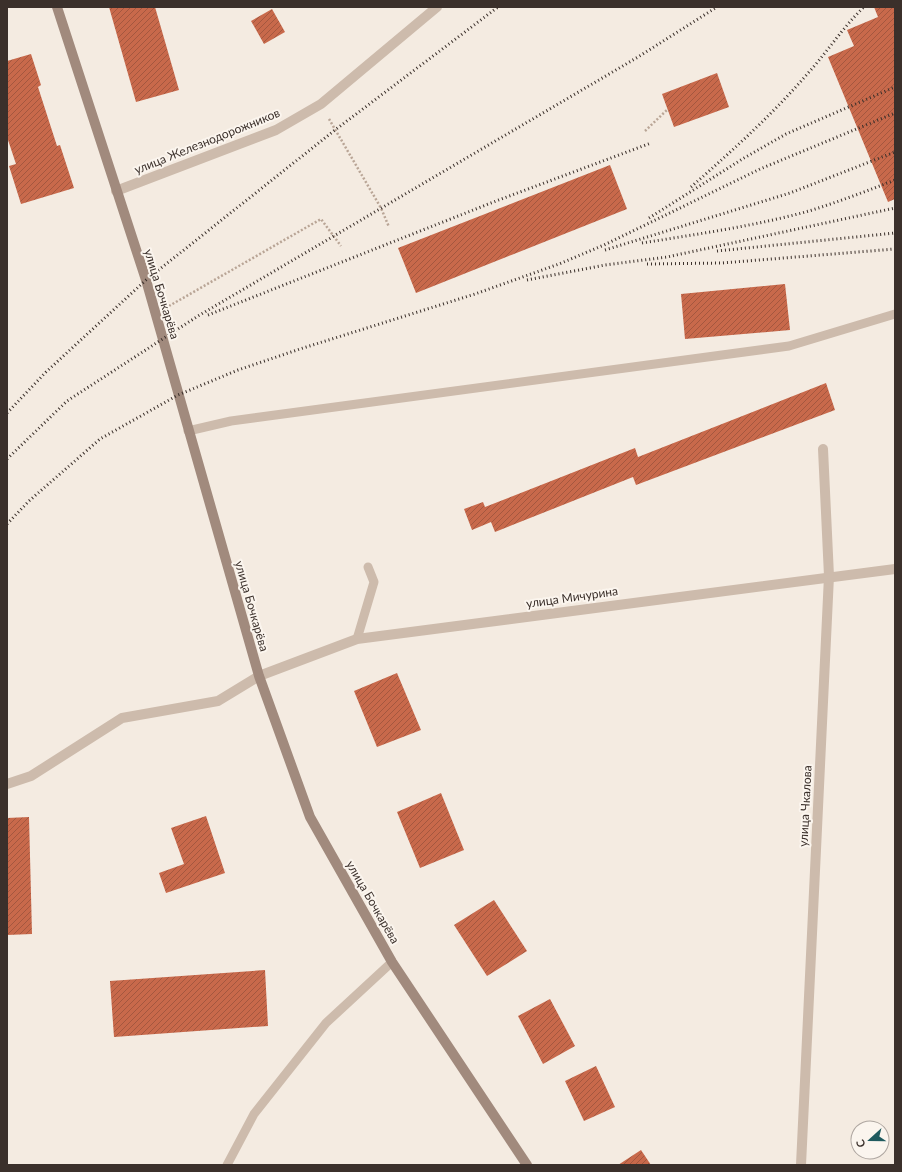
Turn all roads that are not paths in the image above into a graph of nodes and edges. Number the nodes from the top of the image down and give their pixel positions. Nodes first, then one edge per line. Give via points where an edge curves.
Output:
1 (57, 7) edge
2 (437, 7) edge
3 (116, 191) junction
4 (895, 314) edge
5 (188, 431) junction
6 (823, 449) dead end
7 (368, 567) dead end
8 (895, 568) edge
9 (829, 576) junction
10 (357, 639) junction
11 (259, 676) junction
12 (7, 784) edge
13 (392, 962) junction
14 (227, 1165) edge
15 (527, 1165) edge
16 (801, 1165) edge

1 - 3 street, улица Бочкарёва
2 - 3 street, улица Железнодорожников via 320,104 276,130
3 - 5 street, улица Бочкарёва via 146,280
4 - 5 lane via 789,346 231,421
5 - 11 street, улица Бочкарёва
6 - 9 street, улица Чкалова
7 - 10 lane via 374,582
8 - 9 street, улица Мичурина
9 - 10 street, улица Мичурина
9 - 16 street, улица Чкалова
10 - 11 street, улица Мичурина
11 - 12 street, улица Мичурина via 218,701 122,718 31,776
11 - 13 street, улица Бочкарёва via 310,817
13 - 14 lane via 326,1024 254,1114
13 - 15 street, улица Бочкарёва

